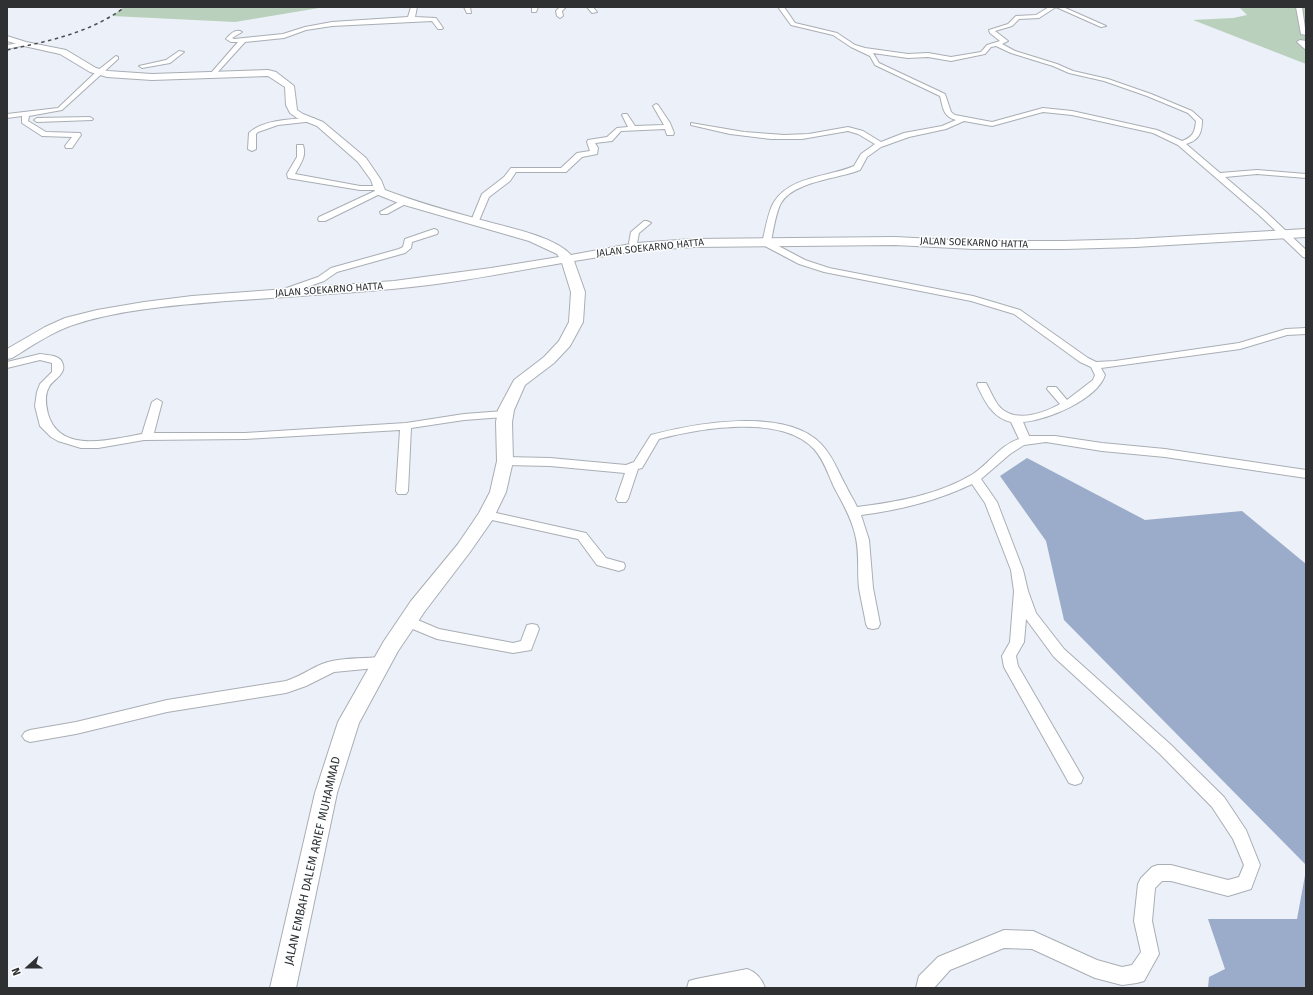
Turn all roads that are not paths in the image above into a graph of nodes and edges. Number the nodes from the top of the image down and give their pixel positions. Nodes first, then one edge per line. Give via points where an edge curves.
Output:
1 (414, 7) edge
2 (563, 7) edge
3 (590, 7) edge
4 (781, 7) edge
5 (1053, 7) edge
6 (1058, 7) edge
7 (1299, 7) edge
8 (594, 12) dead end
9 (560, 16) dead end
10 (410, 19) junction
11 (1103, 26) dead end
12 (276, 28) dead end
13 (440, 28) dead end
14 (239, 32) dead end
15 (1304, 34) dead end
16 (282, 36) junction
17 (7, 38) edge
18 (243, 40) junction
19 (1306, 42) edge
20 (24, 44) junction
21 (995, 44) junction
22 (7, 47) edge
23 (1306, 48) edge
24 (864, 50) junction
25 (181, 52) dead end
26 (153, 56) dead end
27 (116, 58) dead end
28 (142, 66) junction
29 (99, 72) junction
30 (214, 74) junction
31 (152, 77) junction
32 (656, 106) dead end
33 (625, 115) dead end
34 (7, 116) edge
35 (25, 117) junction
36 (90, 119) dead end
37 (963, 119) junction
38 (313, 120) junction
39 (693, 124) dead end
40 (632, 128) junction
41 (1181, 143) junction
42 (880, 144) junction
43 (69, 146) dead end
44 (300, 147) dead end
45 (252, 149) dead end
46 (1220, 175) junction
47 (1306, 176) edge
48 (379, 190) junction
49 (405, 202) junction
50 (384, 212) dead end
51 (322, 219) dead end
52 (475, 221) junction
53 (647, 222) dead end
54 (434, 232) dead end
55 (1284, 233) junction
56 (1306, 233) edge
57 (766, 243) junction
58 (636, 247) junction
59 (1306, 255) edge
60 (566, 258) junction
61 (281, 293) junction
62 (1306, 331) edge
63 (7, 355) edge
64 (7, 365) edge
65 (1095, 365) junction
66 (982, 385) dead end
67 (1052, 389) dead end
68 (157, 402) dead end
69 (1066, 405) junction
70 (504, 414) junction
71 (1016, 420) junction
72 (406, 426) junction
73 (147, 437) junction
74 (1026, 441) junction
75 (505, 461) junction
76 (634, 467) junction
77 (1306, 474) edge
78 (974, 478) junction
79 (402, 491) dead end
80 (622, 499) dead end
81 (854, 512) junction
82 (487, 515) junction
83 (619, 566) dead end
84 (1021, 591) junction
85 (408, 621) junction
86 (873, 624) dead end
87 (532, 629) dead end
88 (381, 663) junction
89 (30, 736) dead end
90 (1076, 778) dead end
91 (283, 988) edge
92 (696, 988) edge
93 (756, 988) edge
94 (925, 988) edge

1 - 10 street
2 - 9 street via 559,10
3 - 8 street
4 - 24 street via 793,24 835,34
5 - 21 street via 1037,17 1018,17 1010,25 992,30 1005,41
6 - 11 street
7 - 15 street
10 - 13 street via 434,19
10 - 16 street via 332,24
12 - 16 street
14 - 18 street via 229,39
16 - 18 street via 254,36
17 - 20 street
18 - 30 street
19 - 23 street via 1300,42
20 - 22 street
20 - 29 street via 63,52
21 - 24 street via 987,48 986,52 951,59
21 - 41 street via 1071,72 1140,91 1190,112 1199,120 1199,129 1196,137
24 - 37 street via 872,55 877,64 939,92 943,95 949,115
25 - 28 street via 168,62
26 - 28 street
27 - 29 street
28 - 31 street via 141,70
29 - 31 street
29 - 35 street via 60,109
30 - 31 street
30 - 38 street via 271,73 289,86 293,111
32 - 40 street via 669,130
33 - 40 street
34 - 35 street
35 - 36 street
35 - 43 street via 25,123 42,133 77,135
37 - 41 street via 992,124 1043,110 1072,113 1155,131
37 - 42 street via 938,130 907,134
38 - 45 street via 277,123 256,131 253,133
38 - 48 street via 362,160 376,180
39 - 42 street via 725,131 785,137 848,129 864,134
40 - 52 street via 621,128 609,139 590,142 594,152 580,155 563,170 514,170 507,179 485,196
41 - 46 street
42 - 57 street via 864,156 857,168 805,184 781,198 775,209
44 - 48 street via 301,157 292,176
46 - 47 street via 1257,172
46 - 55 street
48 - 49 street
48 - 51 street
49 - 50 street
49 - 52 street
52 - 60 street via 544,242 561,251
53 - 58 street via 635,232 633,243
54 - 61 street via 408,241 402,251 334,270 321,279
55 - 56 street, JALAN SOEKARNO HATTA
55 - 57 street, JALAN SOEKARNO HATTA via 1135,244 974,245 895,241
55 - 59 street
57 - 58 street, JALAN SOEKARNO HATTA via 693,243
57 - 65 street via 802,262 827,270 973,299 1017,312 1084,360
58 - 60 street, JALAN SOEKARNO HATTA
60 - 61 street, JALAN SOEKARNO HATTA via 490,272 394,285
60 - 70 street, JALAN EMBAH DALEM ARIEF MUHAMMAD via 578,292 576,322 569,338 560,349 519,383
61 - 63 street, JALAN SOEKARNO HATTA via 192,300 97,314 70,321 50,330
62 - 65 street via 1286,332 1240,346
64 - 73 street via 40,357 57,362 57,372 44,386 40,406 46,426 54,435 86,445
65 - 69 street via 1100,376 1098,381
66 - 71 street via 990,402 1000,414
67 - 69 street
68 - 73 street
69 - 71 street via 1058,410
70 - 72 street
70 - 75 street, JALAN EMBAH DALEM ARIEF MUHAMMAD
71 - 74 street
72 - 73 street via 245,436
72 - 79 street
74 - 77 street via 1042,438 1073,441 1099,447 1164,453
74 - 78 street via 1012,446
75 - 76 street via 550,462 627,470
75 - 82 street, JALAN EMBAH DALEM ARIEF MUHAMMAD via 498,492
76 - 80 street
76 - 81 street via 646,455 655,437 707,425 771,426 795,432 815,444 826,458
78 - 81 street via 935,496 891,507
78 - 84 street via 991,502 1017,570
81 - 86 street via 863,539 867,591
82 - 83 street via 582,536 602,562
82 - 85 street, JALAN EMBAH DALEM ARIEF MUHAMMAD
84 - 90 street via 1017,642 1009,656 1011,667
84 - 94 street via 1030,615 1059,653 1165,748 1218,802 1240,835 1252,865 1245,883 1228,888 1171,873 1158,873 1147,884 1143,921 1150,954 1137,974 1122,976 1096,969 1033,940 1004,939 944,963 926,983
85 - 87 street via 436,634 513,648 526,646
85 - 88 street, JALAN EMBAH DALEM ARIEF MUHAMMAD
88 - 89 street via 334,666 286,687 167,706 76,728
88 - 91 street, JALAN EMBAH DALEM ARIEF MUHAMMAD via 349,722 324,800
92 - 93 street via 747,978

